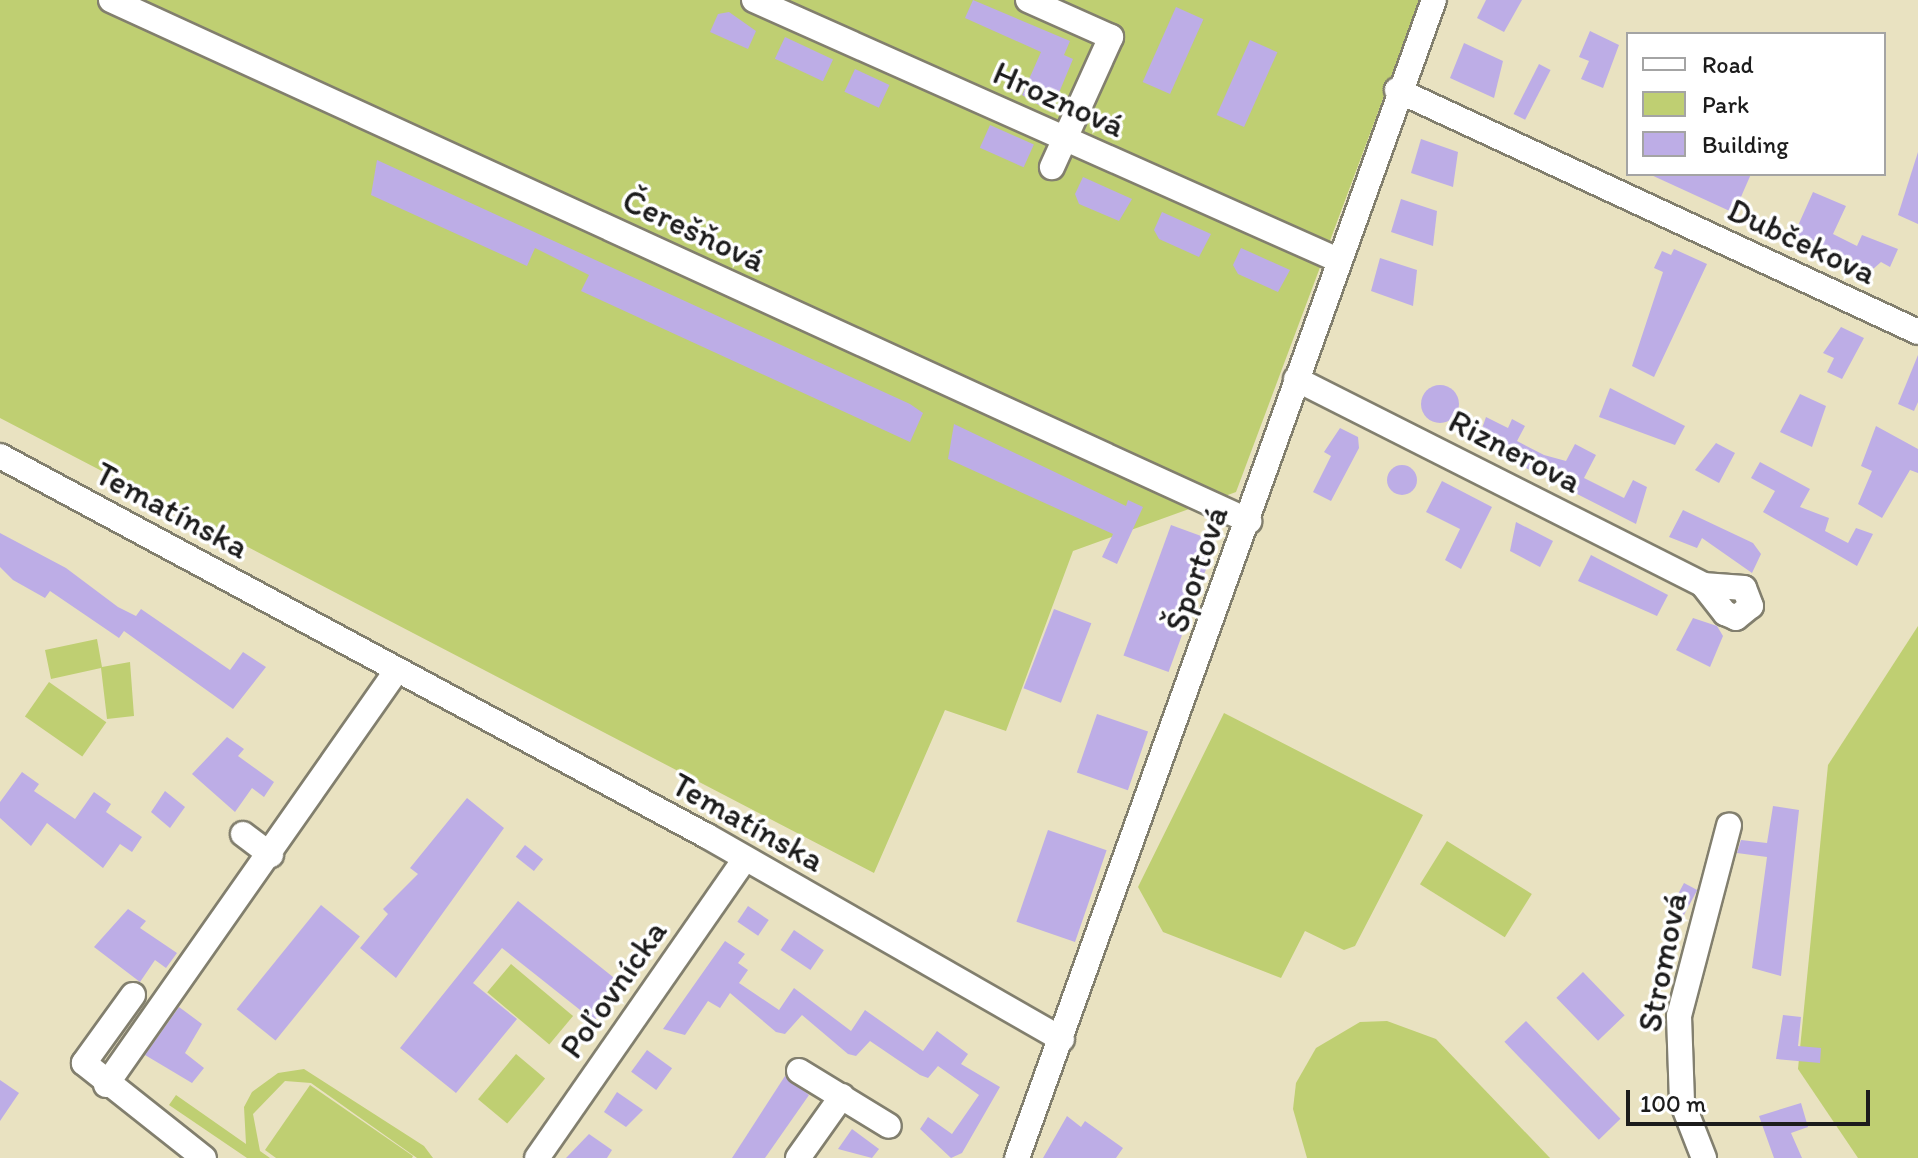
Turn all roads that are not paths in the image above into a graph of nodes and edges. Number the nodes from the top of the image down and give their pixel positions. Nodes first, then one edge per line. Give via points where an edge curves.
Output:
1 (111, 0) edge
2 (754, 0) edge
3 (1028, 0) edge
4 (1434, 0) edge
5 (1397, 90) junction
6 (1065, 138) junction
7 (1052, 167) dead end
8 (1338, 260) junction
9 (1918, 332) edge
10 (1296, 379) junction
11 (0, 456) edge
12 (1249, 521) junction
13 (1703, 585) dead end
14 (397, 670) junction
15 (1729, 825) dead end
16 (243, 834) dead end
17 (271, 855) junction
18 (745, 859) junction
19 (133, 995) dead end
20 (1062, 1039) junction
21 (799, 1071) dead end
22 (106, 1085) junction
23 (842, 1096) junction
24 (889, 1126) dead end
25 (204, 1158) edge
26 (537, 1158) edge
27 (798, 1158) edge
28 (1017, 1158) edge
29 (1704, 1158) edge

1 - 12 street, Čerešňová
2 - 6 street, Hroznová
3 - 6 street via 1111,37
4 - 5 street, Športová
5 - 8 street, Športová
5 - 9 street, Dubčekova
6 - 7 street
6 - 8 street, Hroznová
8 - 10 street, Športová
10 - 12 street, Športová
10 - 13 street, Riznerova
11 - 14 street, Tematínska
12 - 20 street, Športová
14 - 17 street
14 - 18 street, Tematínska
15 - 29 street, Stromová via 1679,1016 1682,1102
16 - 17 street
17 - 22 street
18 - 20 street, Tematínska
18 - 26 street, Poľovnícka
19 - 22 street via 84,1063
20 - 28 street, Športová
21 - 23 street
22 - 25 street
23 - 24 street
23 - 27 street

